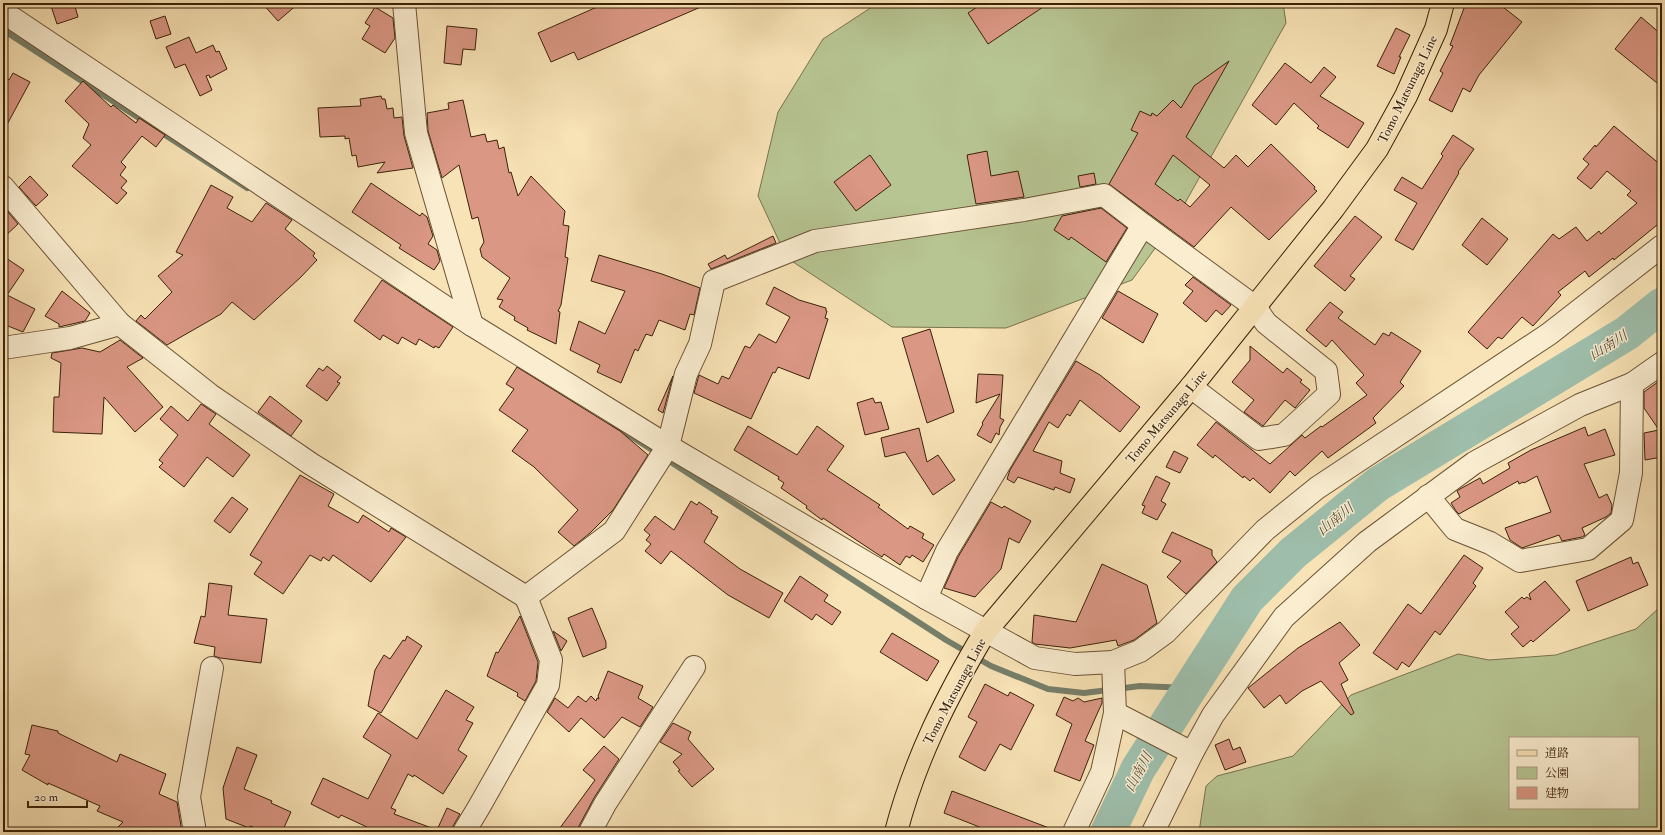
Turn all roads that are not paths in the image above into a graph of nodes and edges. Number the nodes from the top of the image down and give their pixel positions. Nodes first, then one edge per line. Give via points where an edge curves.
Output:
1 (404, 3) edge
2 (1443, 3) edge
3 (3, 12) edge
4 (3, 187) edge
5 (1143, 226) junction
6 (1662, 246) edge
7 (1255, 307) junction
8 (120, 324) junction
9 (472, 325) junction
10 (3, 348) edge
11 (1662, 363) edge
12 (1632, 384) junction
13 (1191, 387) junction
14 (663, 453) junction
15 (1428, 496) junction
16 (526, 597) junction
17 (926, 598) junction
18 (983, 637) junction
19 (694, 667) dead end
20 (212, 668) dead end
21 (1117, 695) junction
22 (1186, 750) junction
23 (195, 832) edge
24 (464, 832) edge
25 (590, 832) edge
26 (896, 832) edge
27 (1074, 832) edge
28 (1153, 832) edge

1 - 9 street via 416,133
2 - 7 main road, Tomo Matsunaga Line via 1433,35 1406,96 1377,149
3 - 9 street
4 - 8 street
5 - 7 street
5 - 14 street via 1104,195 1024,210 815,241 714,281 700,344 686,374
5 - 17 street via 947,551
6 - 21 street via 1549,334 1318,488 1264,530 1166,632 1140,651
7 - 13 main road, Tomo Matsunaga Line
7 - 13 street via 1266,323 1326,371 1329,394 1284,435 1260,439
8 - 10 street via 70,338
8 - 16 street via 210,395 311,464
9 - 14 street
11 - 12 street
12 - 15 street via 1580,405 1474,464
12 - 15 street via 1630,473 1622,520 1588,549 1520,561 1490,543 1455,529
13 - 18 main road, Tomo Matsunaga Line
14 - 16 street via 614,531
14 - 17 street
15 - 22 street via 1366,542 1284,617
16 - 24 street via 551,660 548,685
17 - 18 street
18 - 21 street via 1034,658 1075,664
18 - 26 main road, Tomo Matsunaga Line via 930,734
19 - 25 street via 605,804
20 - 23 street via 189,797
21 - 22 street
21 - 27 street via 1102,772
22 - 28 street

